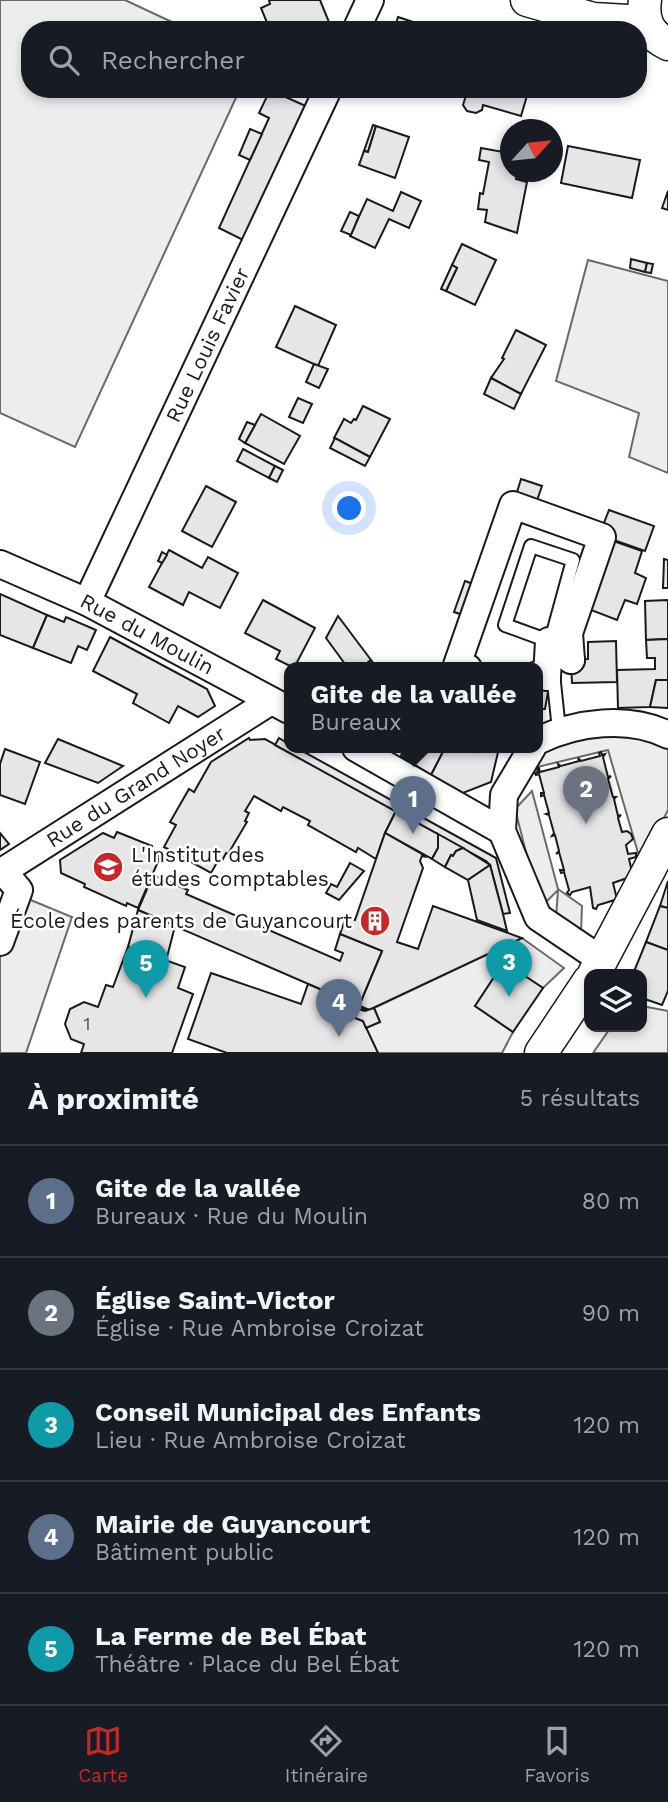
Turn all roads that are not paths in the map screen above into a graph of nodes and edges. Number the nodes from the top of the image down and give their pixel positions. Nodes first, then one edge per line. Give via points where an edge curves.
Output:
1 (370, 0) edge
2 (527, 0) edge
3 (645, 11) edge
4 (360, 21) edge
5 (668, 44) edge
6 (324, 98) edge
7 (0, 564) edge
8 (88, 603) junction
9 (549, 641) junction
10 (458, 662) edge
11 (543, 676) edge
12 (280, 706) edge
13 (548, 735) edge
14 (668, 735) edge
15 (365, 753) edge
16 (529, 753) edge
17 (502, 831) junction
18 (668, 834) edge
19 (2, 873) edge
20 (0, 942) edge
21 (592, 969) edge
22 (597, 969) edge
23 (584, 988) edge
24 (541, 1053) edge

1 - 4 street
2 - 3 street via 593,19
3 - 5 street via 658,39
6 - 8 street, Rue Louis Favier
7 - 8 street, Rue du Moulin
8 - 12 street, Rue du Moulin
9 - 9 lane via 573,560 531,546 505,625
9 - 10 street via 571,660 569,633 602,537 513,505
9 - 11 street via 547,677
9 - 13 lane
12 - 19 street, Rue du Grand Noyer
13 - 14 street via 621,722 650,726
15 - 17 street
16 - 17 street via 504,795
17 - 21 street via 538,917
18 - 22 street
19 - 20 street via 19,890
23 - 24 street

